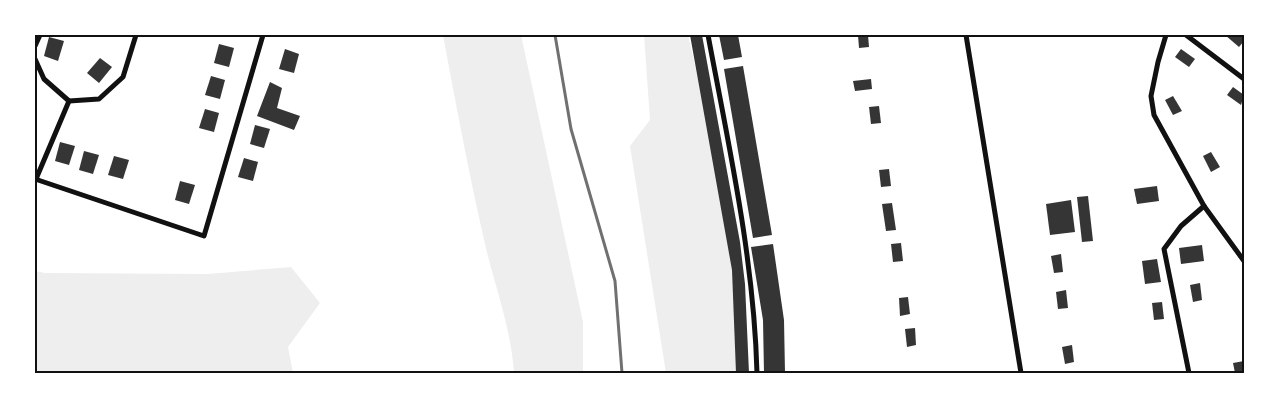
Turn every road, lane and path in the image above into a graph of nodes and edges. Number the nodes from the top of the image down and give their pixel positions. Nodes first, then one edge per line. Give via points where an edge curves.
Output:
1 (40, 35) edge
2 (136, 35) edge
3 (263, 35) edge
4 (708, 35) edge
5 (966, 35) edge
6 (1166, 35) edge
7 (1186, 35) edge
8 (35, 46) edge
9 (35, 59) edge
10 (1244, 79) edge
11 (69, 101) junction
12 (35, 179) edge
13 (1204, 206) junction
14 (1244, 261) edge
15 (756, 373) edge
16 (1021, 373) edge
17 (1189, 373) edge

1 - 8 street
2 - 11 street via 123,77 99,99
3 - 12 street via 204,236
4 - 15 street via 746,239 756,326
5 - 16 street
6 - 13 street via 1151,96 1154,115
7 - 10 street
9 - 11 street via 44,79
11 - 12 street
13 - 14 street
13 - 17 street via 1181,226 1164,249

